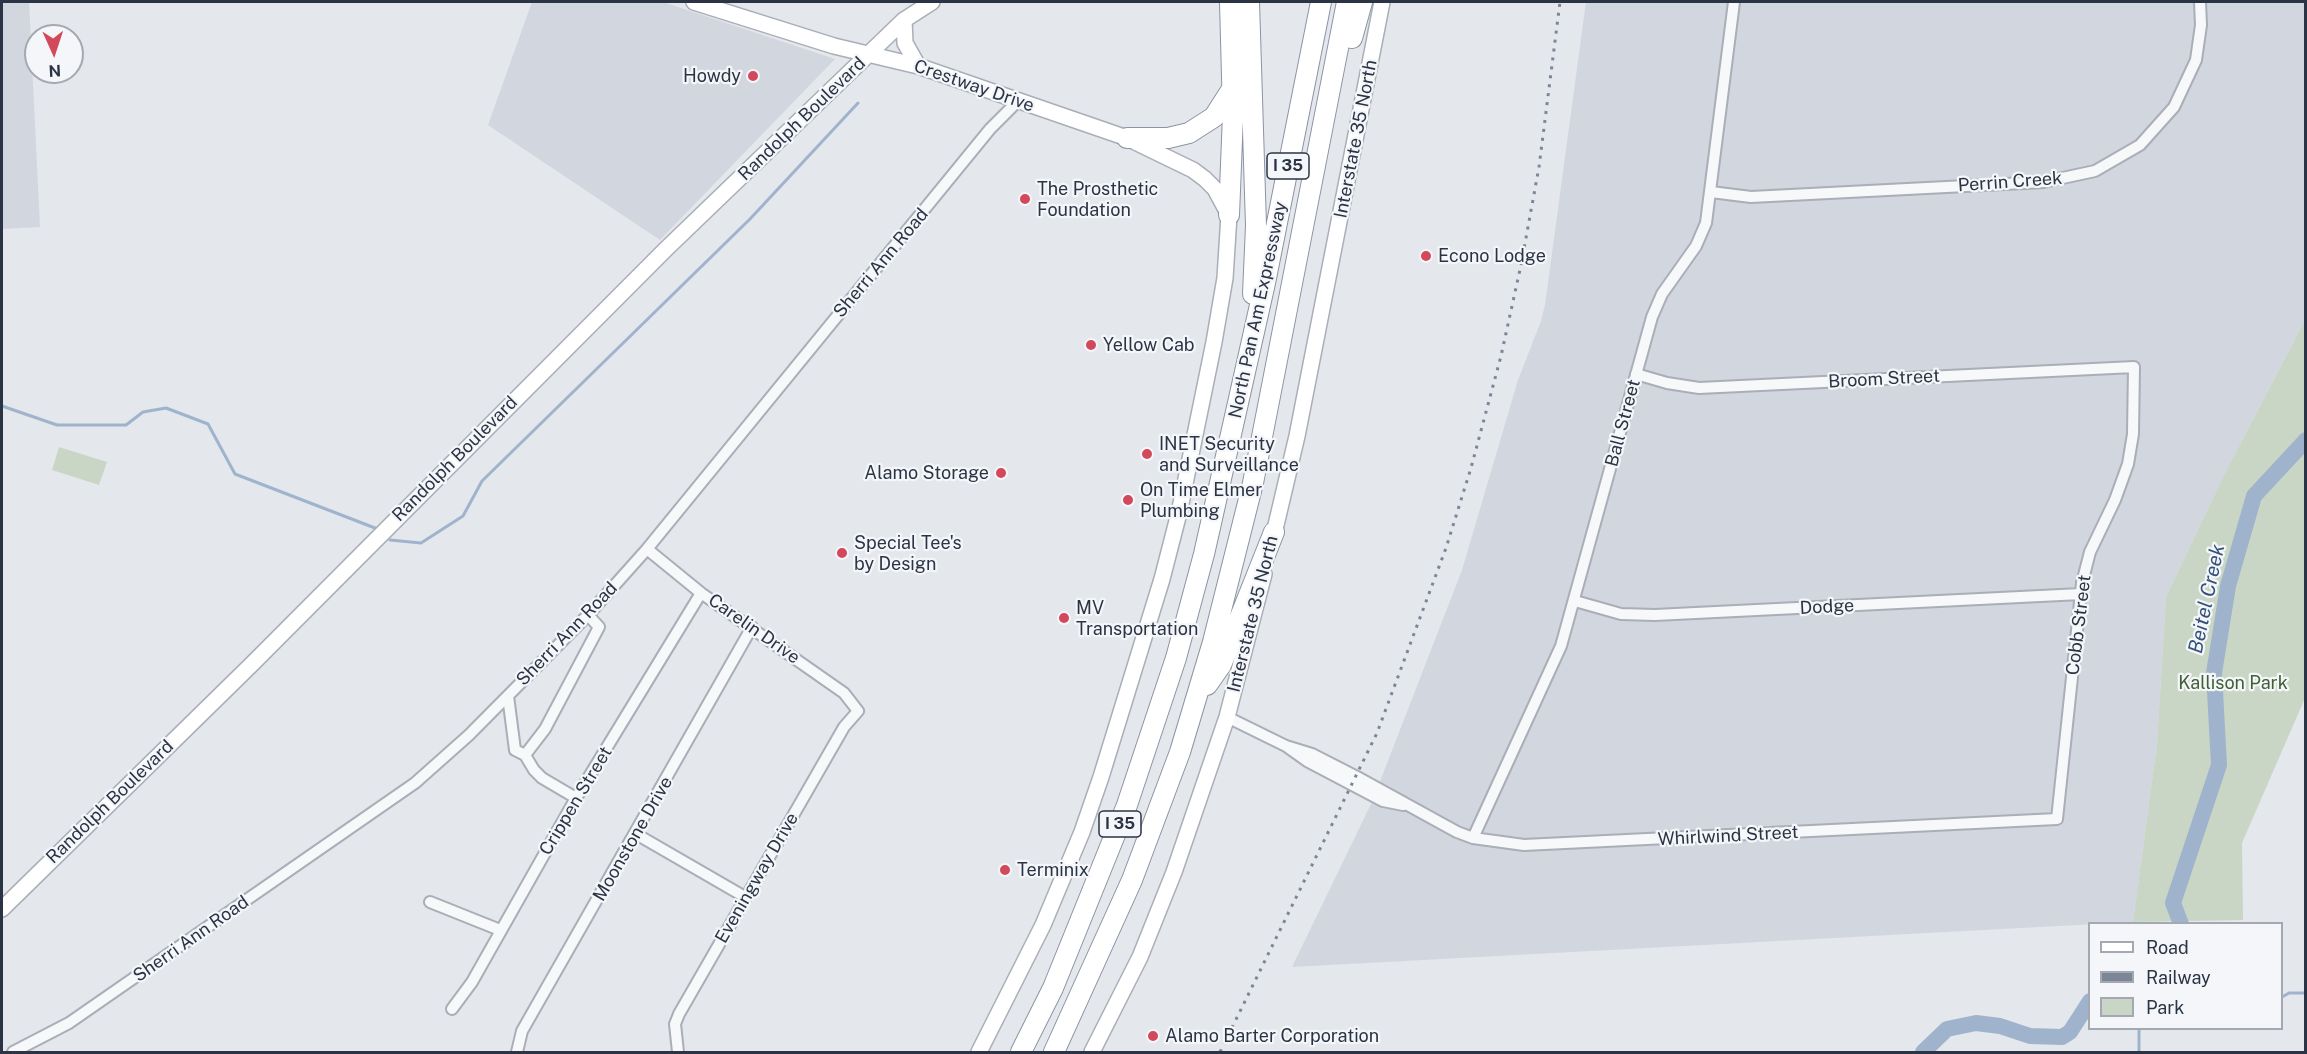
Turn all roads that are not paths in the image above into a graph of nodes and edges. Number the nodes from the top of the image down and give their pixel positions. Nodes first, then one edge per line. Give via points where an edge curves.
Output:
1 (694, 2) edge
2 (932, 2) edge
3 (1230, 2) edge
4 (1249, 2) edge
5 (1321, 2) edge
6 (1347, 2) edge
7 (1362, 2) edge
8 (1734, 2) edge
9 (2200, 2) edge
10 (717, 5) edge
11 (1382, 6) edge
12 (911, 12) edge
13 (869, 55) junction
14 (918, 66) junction
15 (1232, 89) junction
16 (1017, 102) junction
17 (1127, 138) junction
18 (1711, 192) junction
19 (1229, 215) junction
20 (1295, 262) junction
21 (1254, 330) junction
22 (2134, 367) joint
23 (1636, 374) junction
24 (1274, 532) junction
25 (647, 549) junction
26 (701, 593) junction
27 (2081, 594) junction
28 (1575, 601) junction
29 (588, 615) junction
30 (753, 627) junction
31 (508, 696) junction
32 (1194, 705) junction
33 (858, 711) joint
34 (1227, 717) junction
35 (525, 756) junction
36 (576, 798) junction
37 (2057, 819) joint
38 (636, 834) junction
39 (1473, 838) junction
40 (745, 897) junction
41 (430, 902) dead end
42 (2, 909) edge
43 (500, 930) junction
44 (452, 1009) dead end
45 (31, 1049) edge
46 (13, 1053) edge
47 (517, 1053) edge
48 (678, 1053) edge
49 (979, 1053) edge
50 (1021, 1053) edge
51 (1054, 1053) edge
52 (1092, 1053) edge

1 - 10 main road, Crestway Drive
2 - 12 main road, Randolph Boulevard
3 - 15 highway
4 - 21 highway via 1256,177
5 - 21 highway, North Pan Am Expressway / I 35
6 - 20 highway, North Pan Am Expressway / I 35
7 - 20 highway
8 - 18 street, Ball Street
9 - 18 street, Perrin Creek via 2196,60 2174,107 2140,145 2095,171 2044,182 1751,197
10 - 13 main road, Crestway Drive
11 - 24 main road, Interstate 35 North via 1297,436
12 - 13 main road, Randolph Boulevard
12 - 14 main road via 905,43
13 - 14 main road, Crestway Drive
13 - 42 main road, Randolph Boulevard via 658,257
14 - 16 main road, Crestway Drive
15 - 17 highway via 1214,117 1189,133 1168,138
15 - 19 highway
16 - 17 main road, Crestway Drive
16 - 25 street, Sherri Ann Road via 990,129
17 - 19 main road, Crestway Drive via 1205,179
18 - 23 street, Ball Street via 1702,233 1659,299
19 - 49 main road via 1225,278 1214,342 1179,513 1158,590 1082,832 1042,925
20 - 32 highway, North Pan Am Expressway / I 35 via 1253,483
21 - 50 highway, North Pan Am Expressway / I 35 via 1196,586 1162,703 1090,899
22 - 23 street, Broom Street via 1699,388
22 - 27 street, Cobb Street via 2133,434 2128,464 2090,552
23 - 28 street, Ball Street
24 - 32 highway via 1221,665
24 - 34 main road, Interstate 35 North
25 - 26 street, Carelin Drive
25 - 29 street, Sherri Ann Road
26 - 30 street, Carelin Drive
26 - 36 street, Crippen Street
27 - 28 street, Dodge via 1655,615 1621,614
27 - 37 street, Cobb Street
28 - 39 street, Ball Street via 1561,646
29 - 31 street, Sherri Ann Road
29 - 35 street via 599,627 545,729
30 - 33 street, Carelin Drive via 844,693
30 - 38 street, Moonstone Drive
31 - 35 street via 515,750
31 - 45 street, Sherri Ann Road via 427,775
32 - 51 highway, North Pan Am Expressway / I 35 via 1132,880
33 - 40 street, Eveningway Drive via 844,727
34 - 39 street, Whirlwind Street via 1286,746 1312,754
34 - 52 main road, Interstate 35 North via 1158,914
35 - 36 street via 542,777
36 - 43 street, Crippen Street
37 - 39 street, Whirlwind Street via 1555,844 1524,845
38 - 40 street
38 - 47 street, Moonstone Drive via 522,1031
40 - 48 street, Eveningway Drive via 679,1014 675,1024
41 - 43 street
43 - 44 street, Crippen Street via 472,982
45 - 46 street, Sherri Ann Road

